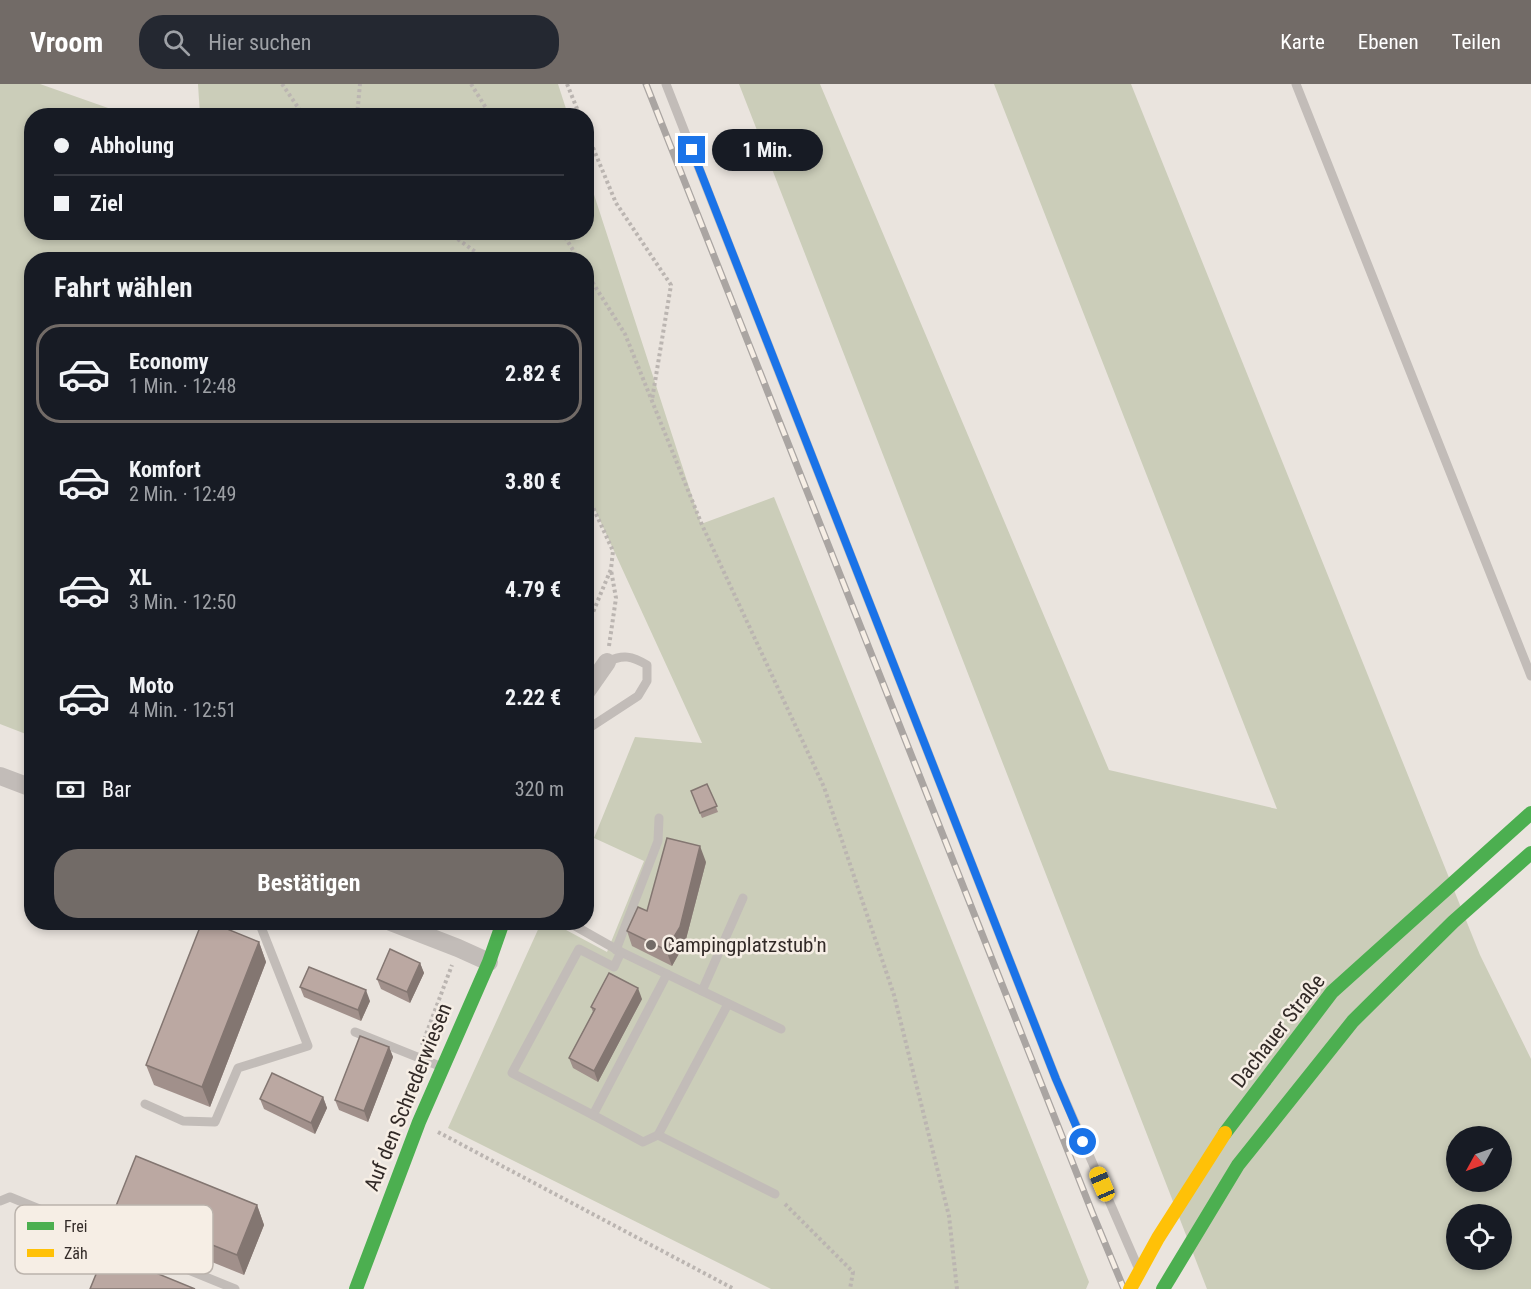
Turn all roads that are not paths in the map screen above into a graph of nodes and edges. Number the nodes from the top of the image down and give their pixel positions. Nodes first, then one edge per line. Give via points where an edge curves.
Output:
1 (666, 84) edge
2 (1296, 84) edge
3 (607, 662) joint
4 (1531, 676) edge
5 (594, 681) edge
6 (594, 725) edge
7 (0, 776) edge
8 (24, 785) edge
9 (1531, 813) edge
10 (659, 818) dead end
11 (1531, 853) edge
12 (743, 898) dead end
13 (262, 930) edge
14 (412, 930) edge
15 (500, 930) edge
16 (582, 930) edge
17 (619, 951) junction
18 (489, 962) junction
19 (668, 974) junction
20 (702, 991) junction
21 (729, 1004) junction
22 (781, 1029) dead end
23 (354, 1032) dead end
24 (444, 1068) junction
25 (145, 1104) dead end
26 (593, 1115) junction
27 (658, 1135) junction
28 (775, 1194) road end
29 (0, 1202) edge
30 (30, 1205) edge
31 (198, 1274) edge
32 (1143, 1278) dead end
33 (235, 1289) edge
34 (356, 1289) edge
35 (1130, 1289) edge
36 (1163, 1289) edge

1 - 32 lane via 1056,1079
2 - 4 lane
3 - 5 street
3 - 6 lane via 620,656 634,657 647,665 647,681 638,696
7 - 8 street
9 - 35 main road, Dachauer Straße, bridge via 1332,992 1216,1145
10 - 17 lane via 658,841
11 - 36 main road via 1453,922 1353,1021 1238,1165
12 - 20 lane
13 - 25 lane via 308,1046 238,1068 215,1122 183,1121
14 - 18 street
15 - 18 main road, Auf den Schrederwiesen
16 - 17 lane
17 - 19 lane
17 - 26 lane via 614,967 579,950 512,1073
18 - 24 main road, Auf den Schrederwiesen
19 - 20 lane
19 - 26 lane
20 - 21 lane
21 - 22 lane
21 - 27 lane
23 - 24 lane
24 - 34 main road, Auf den Schrederwiesen via 419,1122
26 - 27 lane via 643,1142
27 - 28 lane
29 - 30 lane via 10,1197
31 - 33 lane

